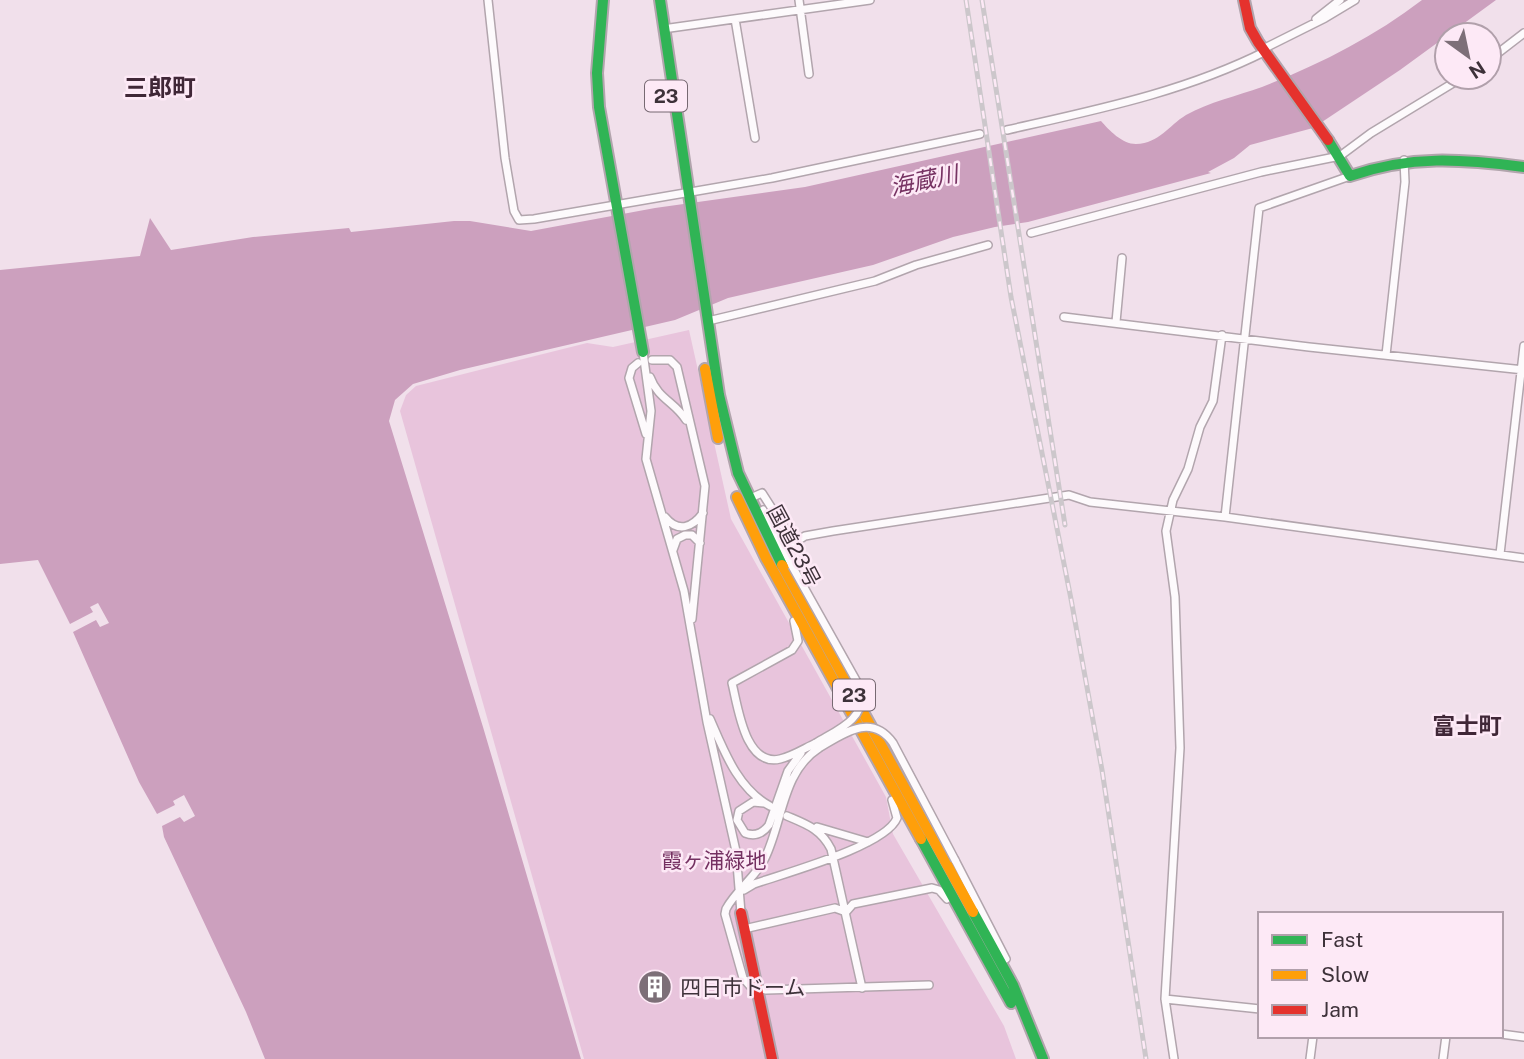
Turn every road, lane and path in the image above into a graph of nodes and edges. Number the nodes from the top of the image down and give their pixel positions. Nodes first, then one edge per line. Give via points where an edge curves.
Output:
1 (488, 0) edge
2 (603, 0) edge
3 (651, 0) edge
4 (660, 0) edge
5 (667, 0) edge
6 (799, 0) edge
7 (870, 0) edge
8 (1244, 0) edge
9 (1340, 0) edge
10 (1355, 0) edge
11 (801, 10) junction
12 (736, 19) junction
13 (1309, 26) junction
14 (670, 28) junction
15 (1524, 33) edge
16 (1503, 49) edge
17 (1265, 51) junction
18 (809, 74) dead end
19 (1440, 91) edge
20 (1007, 130) dead end
21 (980, 134) dead end
22 (755, 138) dead end
23 (1339, 155) junction
24 (1404, 160) junction
25 (1524, 167) edge
26 (1350, 176) junction
27 (686, 194) junction
28 (617, 205) junction
29 (1031, 233) dead end
30 (988, 245) dead end
31 (1122, 258) dead end
32 (1064, 317) dead end
33 (704, 318) junction
34 (1116, 322) junction
35 (1222, 335) junction
36 (1244, 339) junction
37 (1524, 346) edge
38 (1386, 355) junction
39 (647, 356) junction
40 (638, 363) dead end
41 (1523, 370) edge
42 (719, 395) junction
43 (690, 426) junction
44 (648, 438) junction
45 (755, 496) junction
46 (1171, 511) junction
47 (703, 512) junction
48 (663, 514) junction
49 (1225, 517) junction
50 (748, 524) junction
51 (700, 543) junction
52 (673, 551) junction
53 (1500, 554) junction
54 (1524, 558) edge
55 (692, 633) junction
56 (698, 674) junction
57 (849, 708) junction
58 (817, 745) junction
59 (787, 816) dead end
60 (809, 825) junction
61 (868, 842) junction
62 (834, 856) junction
63 (738, 894) junction
64 (846, 912) junction
65 (741, 913) joint
66 (744, 929) junction
67 (989, 960) junction
68 (929, 985) dead end
69 (862, 988) junction
70 (758, 989) junction
71 (1165, 999) junction
72 (1258, 1009) edge
73 (1028, 1017) junction
74 (1503, 1034) edge
75 (1524, 1037) edge
76 (1313, 1038) edge
77 (1446, 1038) edge
78 (772, 1059) edge
79 (1033, 1059) edge
80 (1043, 1059) edge
81 (1174, 1059) edge
82 (1310, 1059) edge
83 (1443, 1059) edge

1 - 28 street via 516,217 534,219
2 - 28 main road via 597,88
3 - 27 main road, 国道23号 / 23
4 - 27 main road, 国道23号 / 23
5 - 14 street
6 - 11 street
7 - 11 street
8 - 17 main road via 1250,28
9 - 13 street
10 - 13 street
11 - 12 street
11 - 18 street
12 - 14 street
12 - 22 street
13 - 17 street
14 - 27 street
15 - 16 street
17 - 20 street via 1156,94
17 - 23 main road
19 - 23 street
21 - 27 street
23 - 26 main road
23 - 29 street
24 - 25 main road
24 - 26 main road
24 - 38 street
26 - 36 street via 1259,208
27 - 28 street
27 - 33 main road, 国道23号 / 23
28 - 39 main road
30 - 33 street via 875,281
31 - 34 street
32 - 34 street
33 - 42 main road, 国道23号 / 23
33 - 50 main road, 国道23号 / 23 via 709,396 721,451
34 - 35 street
35 - 36 street
35 - 46 street via 1213,401
36 - 38 street
36 - 49 street
37 - 41 street
38 - 41 street
39 - 43 street via 656,391
39 - 43 street via 670,360 677,367
39 - 44 street via 652,411
40 - 44 street via 629,377
41 - 53 street
42 - 45 street
42 - 73 main road, 国道23号 / 23 via 738,473 760,526
43 - 47 street via 704,480
44 - 48 street via 646,458
45 - 46 street via 762,493 794,544 805,536 1060,495
45 - 58 street, bridge via 862,691 859,712
46 - 49 street
46 - 71 street via 1166,531 1175,597 1180,748
47 - 48 street via 685,528 673,525
47 - 51 street
48 - 52 street
49 - 53 street
50 - 57 main road, 国道23号 / 23
50 - 58 street via 794,620 798,641 792,650 732,683 741,717 751,746 767,760
51 - 52 street via 685,534 677,539
51 - 55 street
52 - 55 street
53 - 54 street
55 - 56 street
56 - 58 street via 710,719 738,776 751,794 767,805 753,802 739,811 737,820 745,832 755,835 769,825 788,771 798,756
56 - 63 street via 736,852
57 - 61 street via 897,814 890,829
57 - 67 main road, 国道23号 / 23
58 - 63 street via 797,769 765,859
58 - 73 street, bridge via 856,729 874,728 893,743 1002,950
59 - 60 street
60 - 61 street
60 - 62 street via 824,836
61 - 62 street
62 - 63 street
62 - 64 street
63 - 65 street
63 - 70 street via 725,914 743,978
64 - 66 street via 835,908
64 - 67 street via 853,904 935,888
64 - 69 street
65 - 66 main road
66 - 70 main road
67 - 79 main road, 国道23号 / 23
68 - 69 street
69 - 70 street
70 - 78 main road
71 - 72 street
71 - 81 street
73 - 80 main road, 国道23号 / 23
74 - 75 street
76 - 82 street
77 - 83 street

